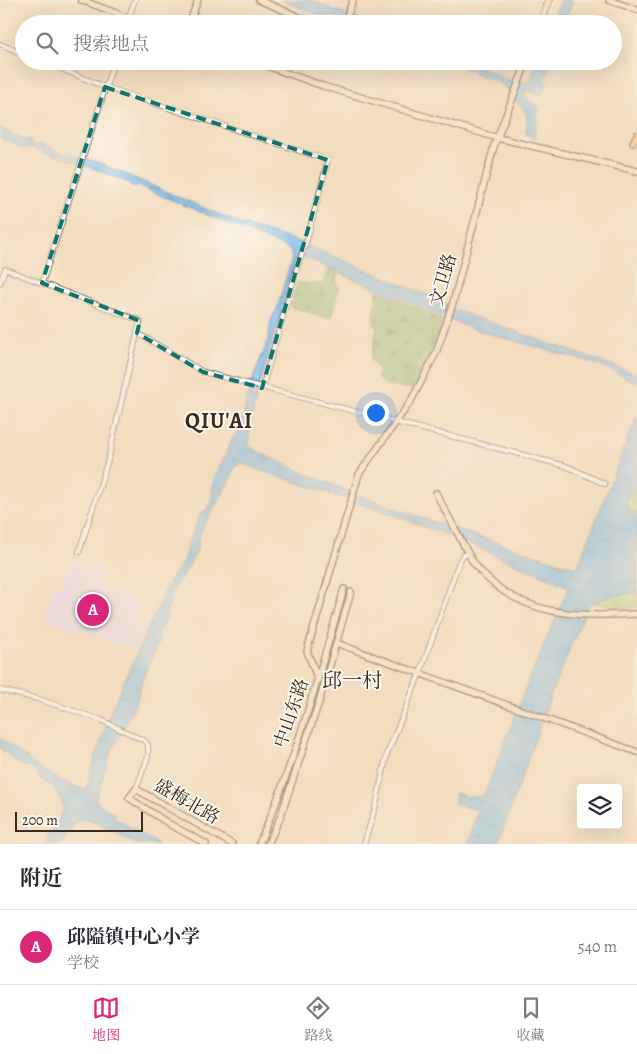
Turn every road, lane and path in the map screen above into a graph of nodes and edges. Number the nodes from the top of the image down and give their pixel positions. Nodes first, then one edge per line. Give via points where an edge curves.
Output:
1 (81, 0) edge
2 (134, 0) edge
3 (198, 0) edge
4 (259, 0) edge
5 (353, 0) edge
6 (549, 0) edge
7 (608, 0) edge
8 (637, 10) edge
9 (114, 15) edge
10 (129, 15) edge
11 (192, 15) edge
12 (295, 15) edge
13 (348, 15) edge
14 (543, 15) edge
15 (0, 44) edge
16 (15, 50) edge
17 (64, 70) edge
18 (111, 70) edge
19 (278, 70) edge
20 (524, 70) edge
21 (105, 87) junction
22 (637, 135) edge
23 (498, 138) junction
24 (633, 143) dead end
25 (637, 171) edge
26 (2, 268) edge
27 (0, 283) edge
28 (42, 283) junction
29 (137, 333) junction
30 (262, 388) junction
31 (605, 484) dead end
32 (436, 493) dead end
33 (79, 552) dead end
34 (469, 554) junction
35 (344, 589) dead end
36 (351, 592) dead end
37 (637, 614) edge
38 (336, 643) junction
39 (420, 673) junction
40 (318, 680) junction
41 (0, 690) edge
42 (637, 752) edge
43 (136, 789) junction
44 (206, 844) edge
45 (232, 844) edge
46 (259, 844) edge
47 (268, 844) edge
48 (364, 844) edge

1 - 9 street
2 - 10 street
3 - 11 street
4 - 12 street
5 - 13 street
6 - 14 street
7 - 8 street
15 - 16 street
17 - 21 street
18 - 21 street
19 - 23 street
20 - 23 street, 文卫路
21 - 28 street
21 - 30 street via 328,160
22 - 24 main road
23 - 25 street
23 - 40 street, 文卫路 via 436,353 411,400 359,474 307,651
26 - 27 street
26 - 28 street
28 - 29 street via 140,321
29 - 30 street via 203,372
29 - 33 street via 108,460
30 - 31 street via 566,466
32 - 34 street
34 - 37 street via 476,566 517,600 551,611 596,616
34 - 39 street via 463,555 459,562
35 - 40 street, 中山东路
36 - 38 street, 中山东路
38 - 39 street
38 - 47 street, 中山东路 via 280,818
39 - 42 street
39 - 48 street via 388,754
40 - 46 street, 中山东路
41 - 43 street via 101,720 145,741 148,757
43 - 44 street, 盛梅北路 via 129,798
43 - 45 street, 盛梅北路

